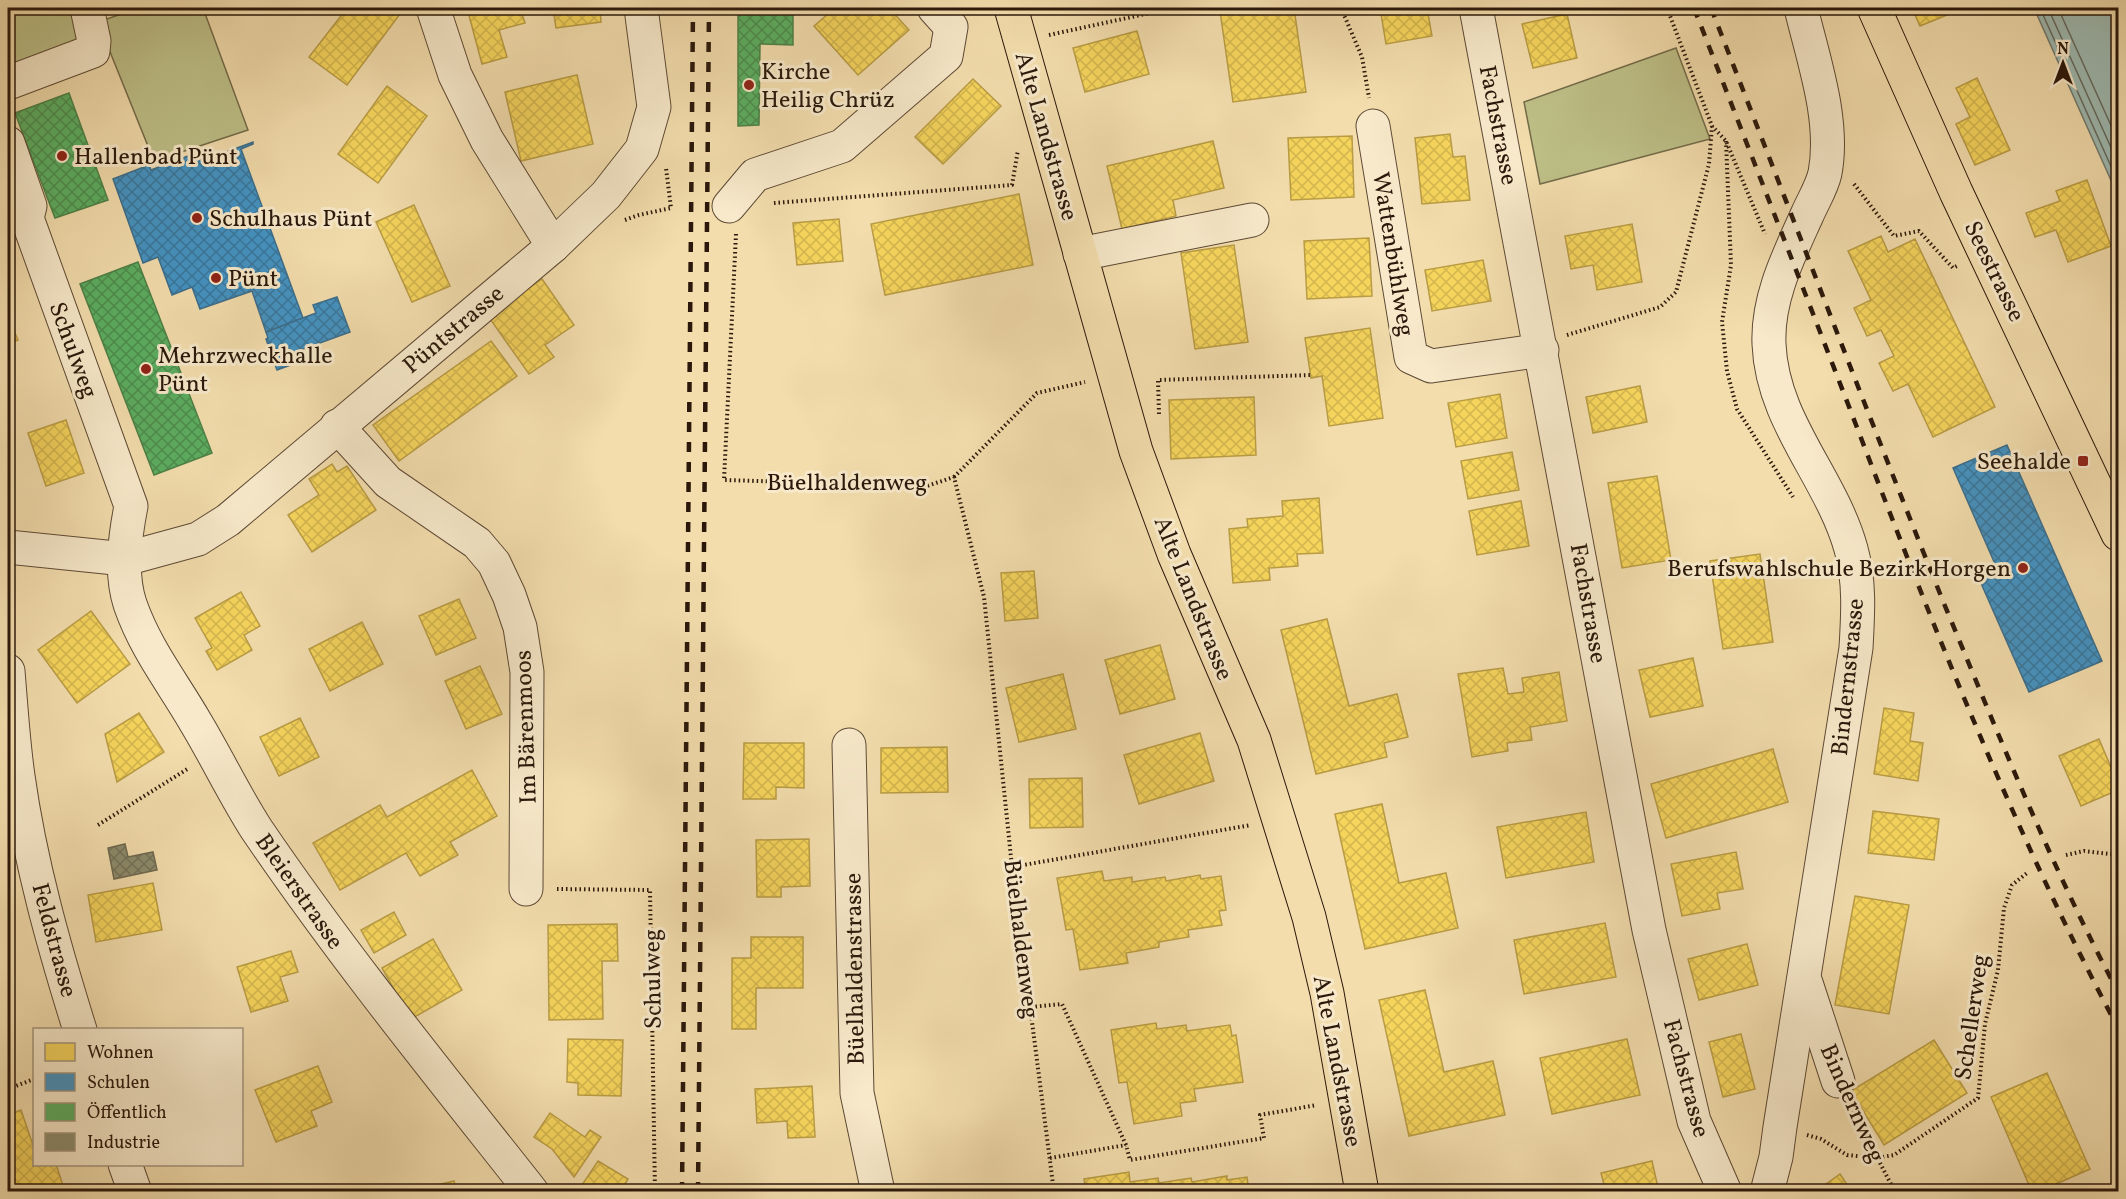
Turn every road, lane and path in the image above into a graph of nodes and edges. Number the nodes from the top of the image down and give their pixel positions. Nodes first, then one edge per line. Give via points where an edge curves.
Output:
1 (87, 8) edge
2 (434, 8) edge
3 (641, 8) edge
4 (934, 8) edge
5 (1011, 8) edge
6 (1173, 8) edge
7 (1341, 8) edge
8 (1476, 8) edge
9 (1667, 8) edge
10 (1801, 8) edge
11 (1874, 8) edge
12 (1043, 36) dead end
13 (8, 83) edge
14 (1373, 126) joint
15 (1712, 126) junction
16 (8, 143) edge
17 (1018, 145) dead end
18 (664, 158) dead end
19 (1851, 181) dead end
20 (729, 206) junction
21 (671, 208) dead end
22 (1252, 220) dead end
23 (1767, 238) dead end
24 (553, 246) junction
25 (1080, 254) junction
26 (1963, 263) dead end
27 (1552, 344) junction
28 (1084, 372) dead end
29 (1311, 375) dead end
30 (1160, 420) dead end
31 (337, 426) junction
32 (954, 477) junction
33 (2118, 534) edge
34 (8, 552) edge
35 (125, 559) junction
36 (8, 671) edge
37 (849, 745) dead end
38 (221, 767) junction
39 (1262, 823) dead end
40 (98, 825) dead end
41 (2066, 855) dead end
42 (2118, 855) edge
43 (1012, 867) junction
44 (2027, 873) dead end
45 (526, 889) joint
46 (1804, 978) junction
47 (1031, 1007) junction
48 (80, 1028) edge
49 (33, 1079) edge
50 (1838, 1081) joint
51 (8, 1089) edge
52 (1324, 1103) dead end
53 (1780, 1127) junction
54 (1126, 1145) junction
55 (1050, 1158) junction
56 (1876, 1158) junction
57 (126, 1166) edge
58 (135, 1191) edge
59 (532, 1191) edge
60 (655, 1191) edge
61 (878, 1191) edge
62 (1054, 1191) edge
63 (1362, 1191) edge
64 (1725, 1191) edge
65 (1767, 1191) edge
66 (1895, 1191) edge

1 - 13 street via 93,51
2 - 24 street via 455,75 488,140
3 - 24 street, Püntstrasse via 654,107 642,149 606,195
4 - 20 street via 951,27 946,56 842,146 755,175
5 - 25 main road, Alte Landstrasse
6 - 12 path
7 - 14 path via 1362,57
8 - 27 street, Fachstrasse
9 - 15 path
10 - 46 street, Bindernstrasse via 1828,140 1824,174 1782,271 1771,309 1769,344 1780,403 1840,518 1851,548 1859,609
11 - 33 main road, Seestrasse via 1956,192
14 - 27 street, Wattenbühlweg via 1411,357 1431,366
15 - 23 path via 1726,141
15 - 27 path via 1709,164 1677,292 1659,307
16 - 35 street, Schulweg via 30,206 27,218 131,506
17 - 20 path via 1012,185
18 - 21 path
19 - 26 path via 1894,236 1919,231 1953,268
20 - 32 path, Büelhaldenweg via 736,232 724,480 927,486
22 - 25 street
24 - 31 street, Püntstrasse
25 - 63 main road, Alte Landstrasse via 1136,451 1174,555 1254,740 1309,917 1328,993
27 - 64 street, Fachstrasse via 1649,930 1694,1121
28 - 32 path via 1085,382 1037,393
29 - 30 path via 1158,381
31 - 35 street, Püntstrasse via 228,520 198,539
31 - 45 street, Im Bärenmoos via 388,482 477,543 494,563 509,595 520,627 527,672
32 - 43 path, Büelhaldenweg via 984,597
34 - 35 street
35 - 38 street, Bleierstrasse via 130,603 148,646
36 - 48 street, Feldstrasse via 18,775 33,858
37 - 61 street, Büelhaldenstrasse via 857,1093
38 - 40 path via 195,765
38 - 59 street, Bleierstrasse via 256,827 344,954
39 - 43 path
41 - 42 path via 2084,851
43 - 47 path, Büelhaldenweg
44 - 56 path, Schellerweg via 2012,885 2004,908 1998,970 1985,1024 1978,1098 1894,1155
45 - 60 path, Schulweg via 651,890
46 - 50 street, Bindernweg
46 - 53 street, Bindernstrasse
47 - 54 path via 1062,1004
47 - 55 path, Büelhaldenweg
49 - 51 path
50 - 56 path, Bindernweg
52 - 54 path via 1260,1115 1264,1138 1130,1160
53 - 56 path, Schellerweg via 1821,1139 1847,1155
53 - 65 street, Bindernstrasse
54 - 55 path
55 - 62 path, Büelhaldenweg
56 - 66 path, Bindernweg
57 - 58 street

